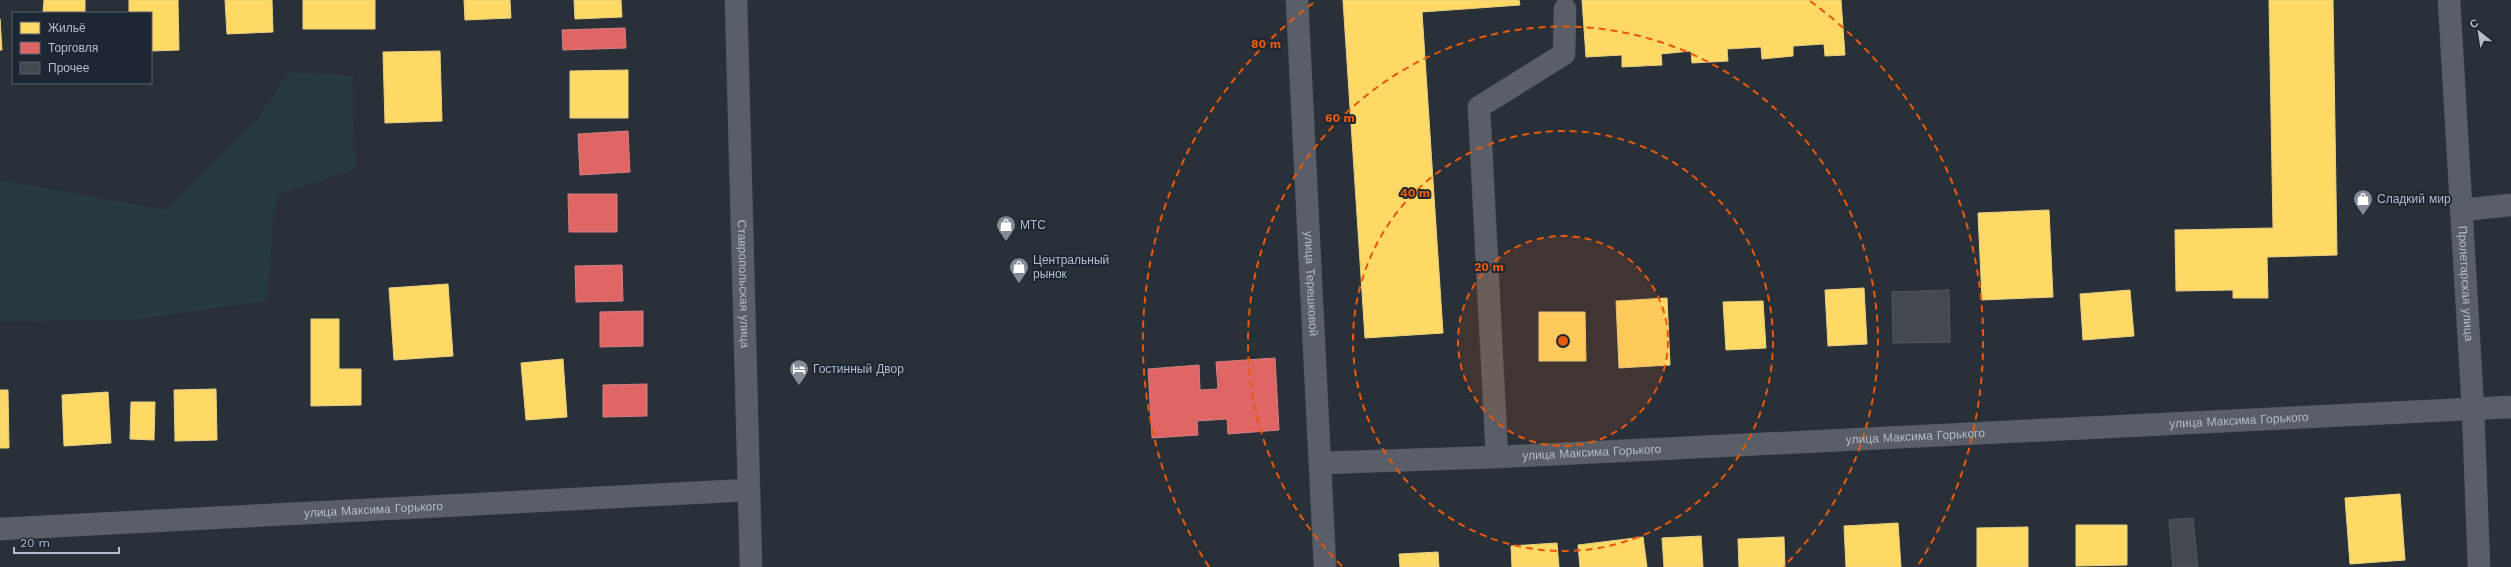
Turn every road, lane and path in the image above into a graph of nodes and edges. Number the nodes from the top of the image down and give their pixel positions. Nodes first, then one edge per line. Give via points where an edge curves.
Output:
1 (736, 0) edge
2 (1297, 0) edge
3 (2449, 0) edge
4 (1565, 9) dead end
5 (2511, 205) edge
6 (2462, 210) junction
7 (2511, 407) edge
8 (2473, 409) junction
9 (1497, 457) junction
10 (1320, 463) junction
11 (748, 490) junction
12 (0, 529) edge
13 (751, 567) edge
14 (1325, 567) edge
15 (2479, 567) edge

1 - 11 street, Ставропольская улица
2 - 10 street, улица Терешковой
3 - 6 street, Пролетарская улица
4 - 9 street via 1564,54 1479,107
5 - 6 street
6 - 8 street, Пролетарская улица
7 - 8 street, улица Максима Горького
8 - 9 street, улица Максима Горького
8 - 15 street, Пролетарская улица
9 - 10 street, улица Максима Горького
10 - 14 street, улица Терешковой
11 - 12 street, улица Максима Горького
11 - 13 street, Ставропольская улица

